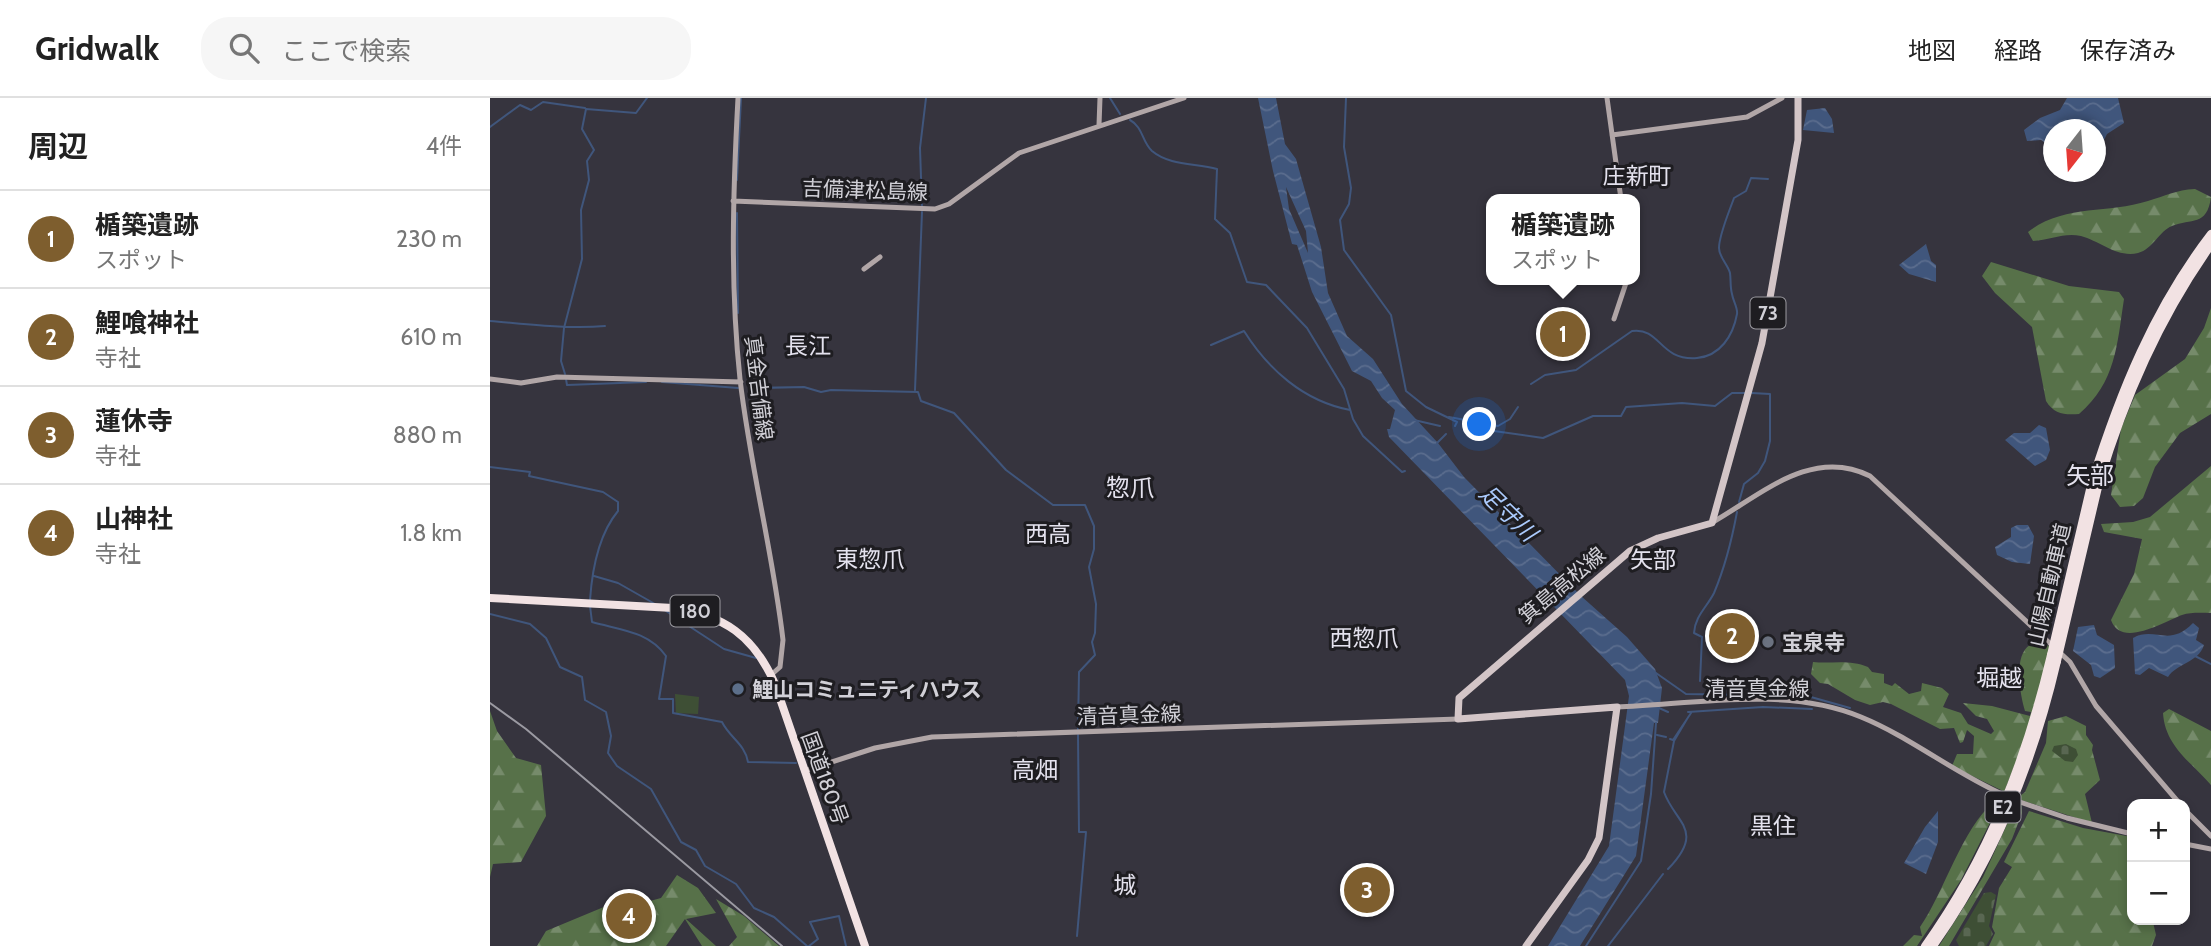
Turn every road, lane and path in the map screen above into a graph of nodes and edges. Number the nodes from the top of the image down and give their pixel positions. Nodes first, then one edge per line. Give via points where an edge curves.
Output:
1 (738, 98) edge
2 (1100, 98) edge
3 (1184, 98) edge
4 (1607, 98) edge
5 (1782, 98) edge
6 (1798, 98) edge
7 (1099, 125) junction
8 (1612, 135) junction
9 (1620, 194) edge
10 (733, 201) junction
11 (2211, 234) edge
12 (2211, 245) edge
13 (880, 257) dead end
14 (864, 269) dead end
15 (1625, 285) edge
16 (1614, 319) dead end
17 (490, 379) edge
18 (741, 382) junction
19 (2095, 482) junction
20 (1712, 523) junction
21 (490, 598) edge
22 (2054, 658) junction
23 (771, 675) junction
24 (1620, 706) junction
25 (1458, 719) junction
26 (804, 771) junction
27 (2002, 794) dead end
28 (2176, 799) edge
29 (2020, 802) dead end
30 (2190, 815) edge
31 (2127, 833) edge
32 (2211, 836) edge
33 (2190, 845) edge
34 (2210, 849) edge
35 (864, 946) edge
36 (1526, 946) edge
37 (1925, 946) edge
38 (1933, 946) edge

1 - 10 main road, 真金吉備線
2 - 7 main road
3 - 7 main road, 吉備津松島線
4 - 8 main road
5 - 8 main road via 1747,117
6 - 20 main road, 73 via 1798,140 1762,343
7 - 10 main road, 吉備津松島線 via 1014,156 949,204 935,209
8 - 9 main road
10 - 18 main road, 真金吉備線
11 - 19 highway, 山陽自動車道 / E2 via 2169,296 2138,354 2114,412
12 - 19 highway, 山陽自動車道 / E2 via 2149,348
13 - 14 main road
15 - 16 main road
17 - 18 main road via 521,383 557,377
18 - 23 main road, 真金吉備線 via 783,640 780,667
19 - 22 highway, 山陽自動車道 / E2, bridge
20 - 25 main road, 箕島高松線 via 1638,547 1461,694
20 - 28 main road via 1807,469 1838,466 1870,476 2070,662 2096,706
21 - 23 highway, 国道180号 / 180 via 702,612 748,641
22 - 37 highway, 山陽自動車道 / E2 via 2006,800 1964,887
22 - 38 highway, 山陽自動車道 / E2 via 2040,726 2013,803 1987,860
23 - 26 highway, 国道180号 / 180
24 - 25 main road
24 - 27 main road, 清音真金線 via 1780,700 1835,708 1879,725
24 - 36 main road via 1597,844
25 - 26 main road, 清音真金線 via 932,737 875,748
26 - 35 highway, 国道180号 / 180
29 - 31 main road
30 - 32 main road
33 - 34 main road

